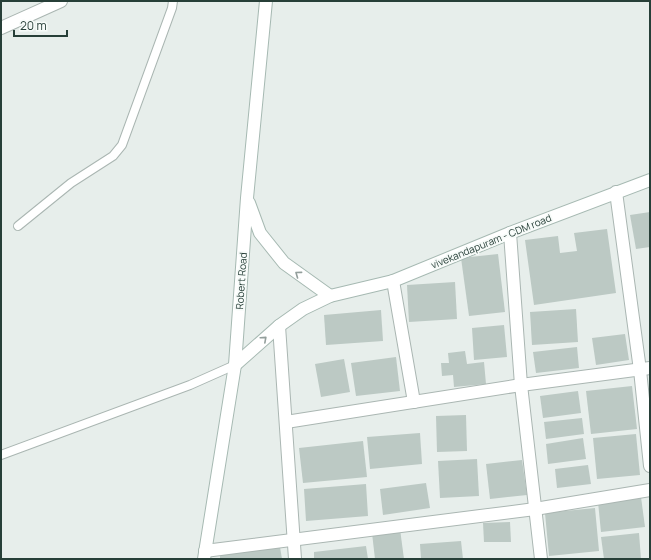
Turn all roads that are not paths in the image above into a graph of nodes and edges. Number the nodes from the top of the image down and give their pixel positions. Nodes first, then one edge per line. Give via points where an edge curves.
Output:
1 (62, 1) edge
2 (173, 1) edge
3 (266, 1) edge
4 (1, 28) edge
5 (650, 180) edge
6 (616, 192) junction
7 (247, 198) junction
8 (18, 226) dead end
9 (510, 233) junction
10 (393, 281) junction
11 (330, 296) junction
12 (279, 326) junction
13 (235, 365) junction
14 (645, 369) edge
15 (521, 385) junction
16 (414, 402) junction
17 (286, 422) junction
18 (1, 455) edge
19 (650, 466) edge
20 (650, 490) edge
21 (535, 509) junction
22 (293, 539) junction
23 (205, 555) edge
24 (295, 559) edge
25 (541, 559) edge

1 - 4 street
2 - 8 lane via 122,145 113,156 71,183
3 - 7 street, Robert Road
5 - 6 street, vivekandapuram - CDM road
6 - 9 street, vivekandapuram - CDM road
6 - 14 street
11 -> 7 street via 284,263 260,233
7 - 13 street, Robert Road
9 - 10 street, vivekandapuram - CDM road
9 - 15 street
10 - 11 street, vivekandapuram - CDM road
10 - 16 street
11 - 12 street, vivekandapuram - CDM road via 303,309
13 -> 12 street, vivekandapuram - CDM road
12 - 17 street
13 - 18 lane via 190,385
13 - 23 street, Robert Road
14 - 15 street
14 - 19 street
15 - 16 street
15 - 21 street
16 - 17 street
17 - 22 street
20 - 21 street
21 - 22 street
21 - 25 street
22 - 23 street
22 - 24 street

